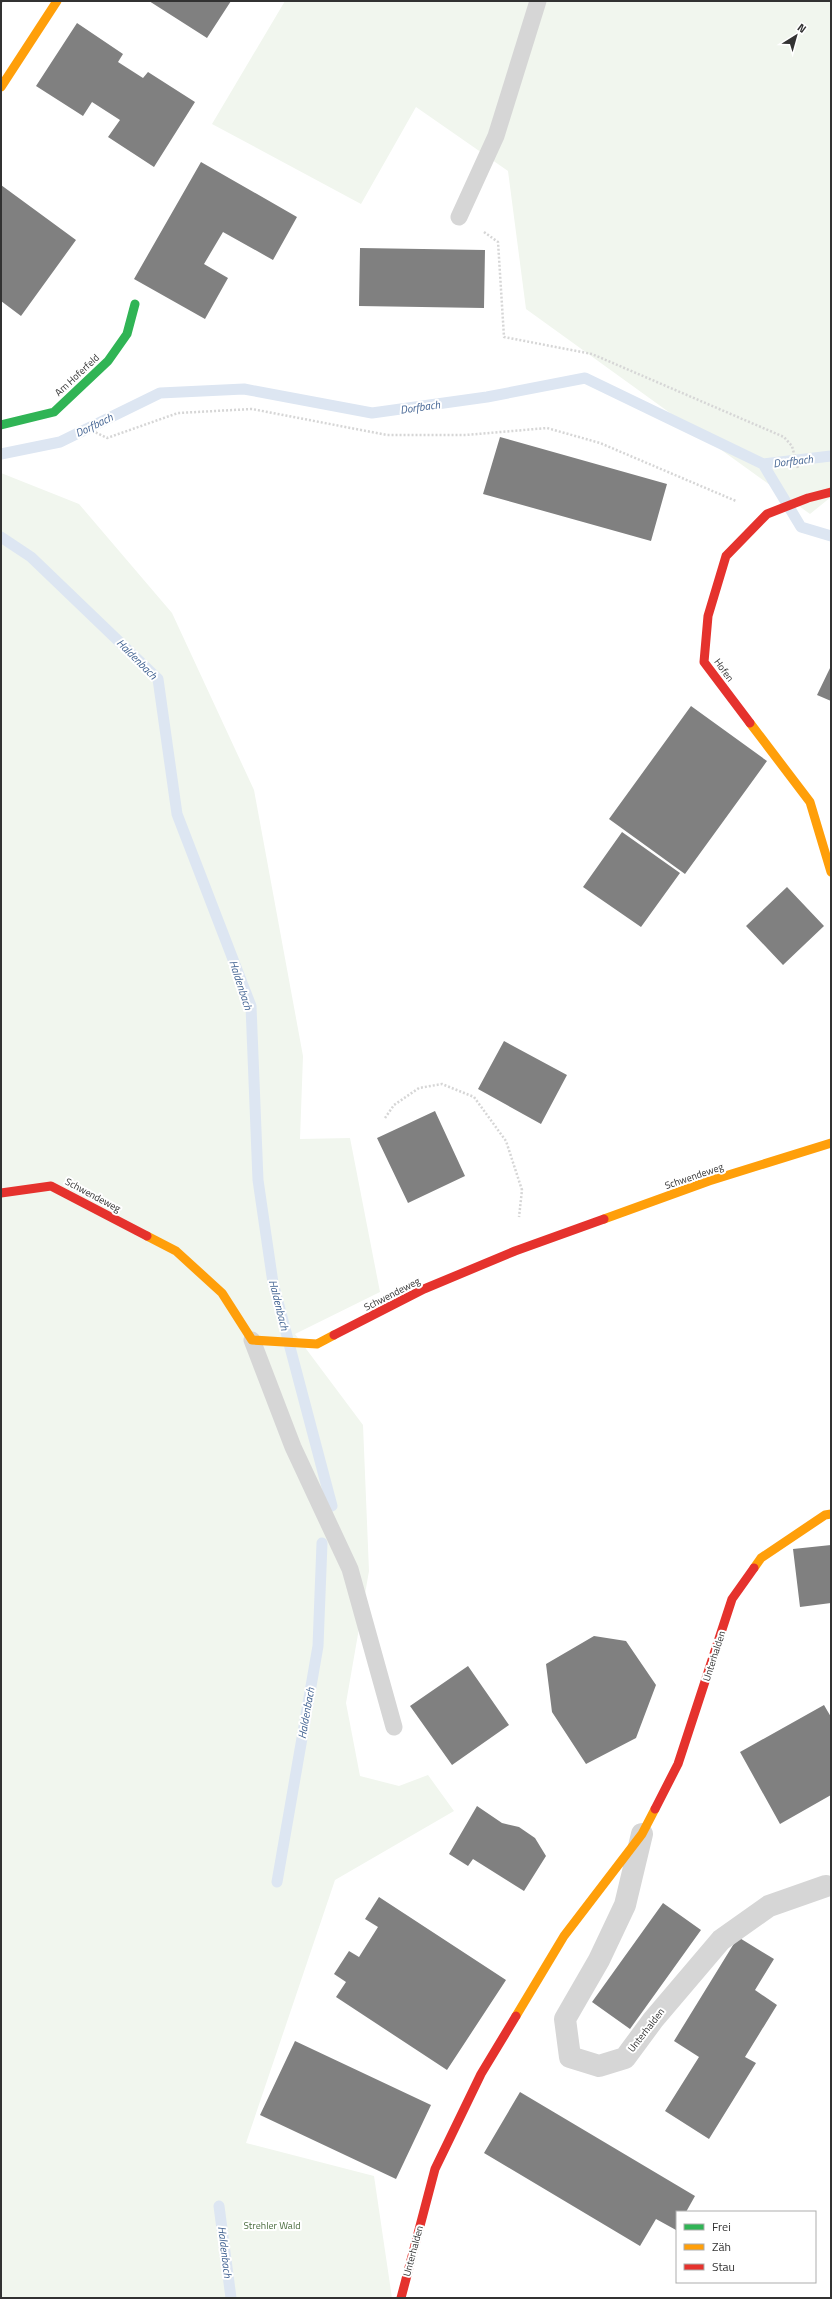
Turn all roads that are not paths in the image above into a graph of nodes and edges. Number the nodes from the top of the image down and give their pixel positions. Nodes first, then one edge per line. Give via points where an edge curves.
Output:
1 (57, 1) edge
2 (538, 1) edge
3 (1, 87) edge
4 (459, 216) road end
5 (136, 304) dead end
6 (1, 425) edge
7 (831, 492) edge
8 (831, 872) edge
9 (831, 1143) edge
10 (1, 1193) edge
11 (252, 1340) junction
12 (831, 1514) edge
13 (394, 1727) dead end
14 (642, 1834) junction
15 (826, 1886) dead end
16 (401, 2298) edge

1 - 3 street
2 - 4 lane via 496,136
5 - 6 street, Am Hoferfeld via 127,334 108,361 54,412
7 - 8 street, Hofen via 767,514 726,556 708,616 704,662 810,802
9 - 11 street, Schwendeweg via 710,1181 515,1251 424,1289 317,1344
10 - 11 street, Schwendeweg via 51,1186 176,1251 222,1293
11 - 13 lane via 293,1447 350,1569
12 - 14 street, Unterhalden via 825,1515 761,1558 732,1599 678,1764
14 - 15 street, Unterhalden via 625,1905 599,1960 565,2019 570,2056 599,2066 624,2058 721,1940 769,1906
14 - 16 street, Unterhalden via 564,1936 481,2074 435,2169

